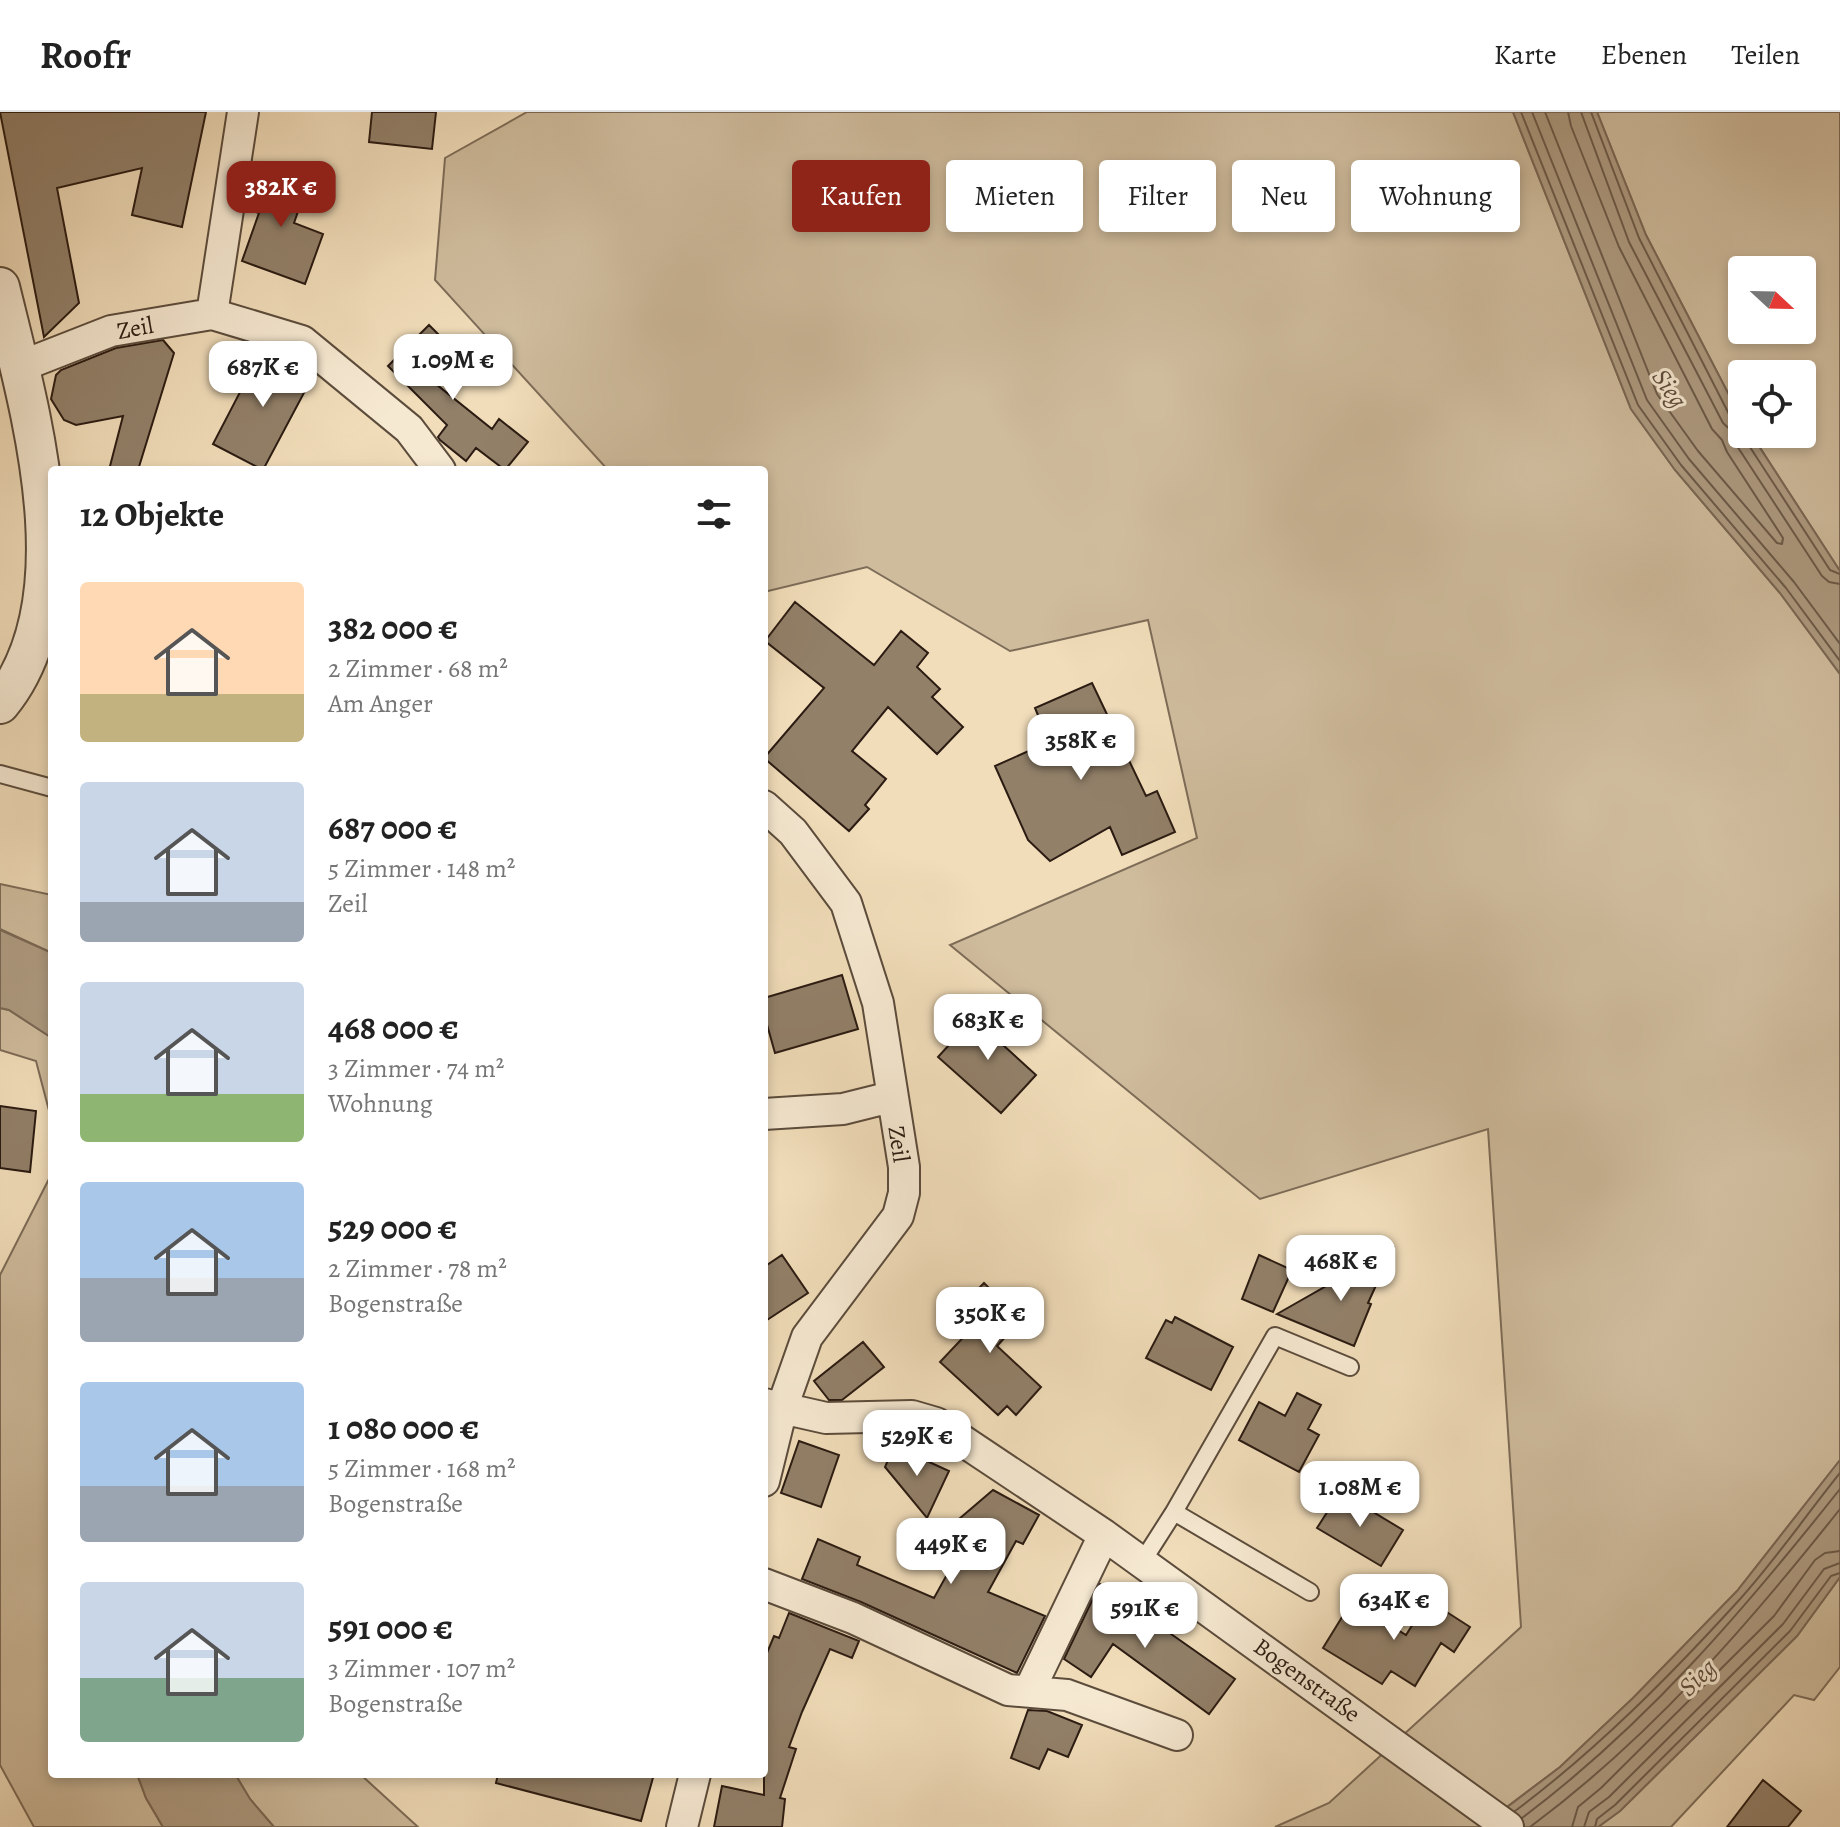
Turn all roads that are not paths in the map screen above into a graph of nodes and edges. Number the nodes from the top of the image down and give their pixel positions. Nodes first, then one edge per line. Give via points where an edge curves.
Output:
1 (243, 112) edge
2 (0, 287) edge
3 (212, 314) junction
4 (19, 367) junction
5 (437, 466) edge
6 (48, 533) edge
7 (48, 558) edge
8 (0, 704) edge
9 (0, 774) edge
10 (48, 787) edge
11 (768, 810) edge
12 (891, 1097) junction
13 (768, 1114) edge
14 (1350, 1367) dead end
15 (773, 1406) edge
16 (768, 1448) edge
17 (1174, 1512) junction
18 (1104, 1535) junction
19 (1142, 1562) junction
20 (768, 1586) edge
21 (1310, 1592) dead end
22 (1029, 1691) junction
23 (1177, 1735) dead end
24 (694, 1778) edge
25 (682, 1827) edge
26 (1508, 1827) edge

1 - 3 street
2 - 4 street
3 - 4 street, Zeil via 111,331
3 - 5 street, Zeil via 302,341 409,429
4 - 6 street
7 - 8 street via 39,630 13,688
9 - 10 lane
11 - 12 street, Zeil via 793,832 846,903 878,1003
12 - 13 street via 843,1109
12 - 15 street, Zeil via 904,1167 898,1216 807,1337
14 - 17 lane via 1275,1336
15 - 16 street, Zeil
15 - 18 street, Bogenstraße via 826,1418 912,1416 936,1423
17 - 19 lane
17 - 21 lane
18 - 19 street, Bogenstraße
18 - 22 street
19 - 26 street, Bogenstraße
20 - 22 street via 853,1618 1008,1690
22 - 23 street via 1067,1695
24 - 25 street

